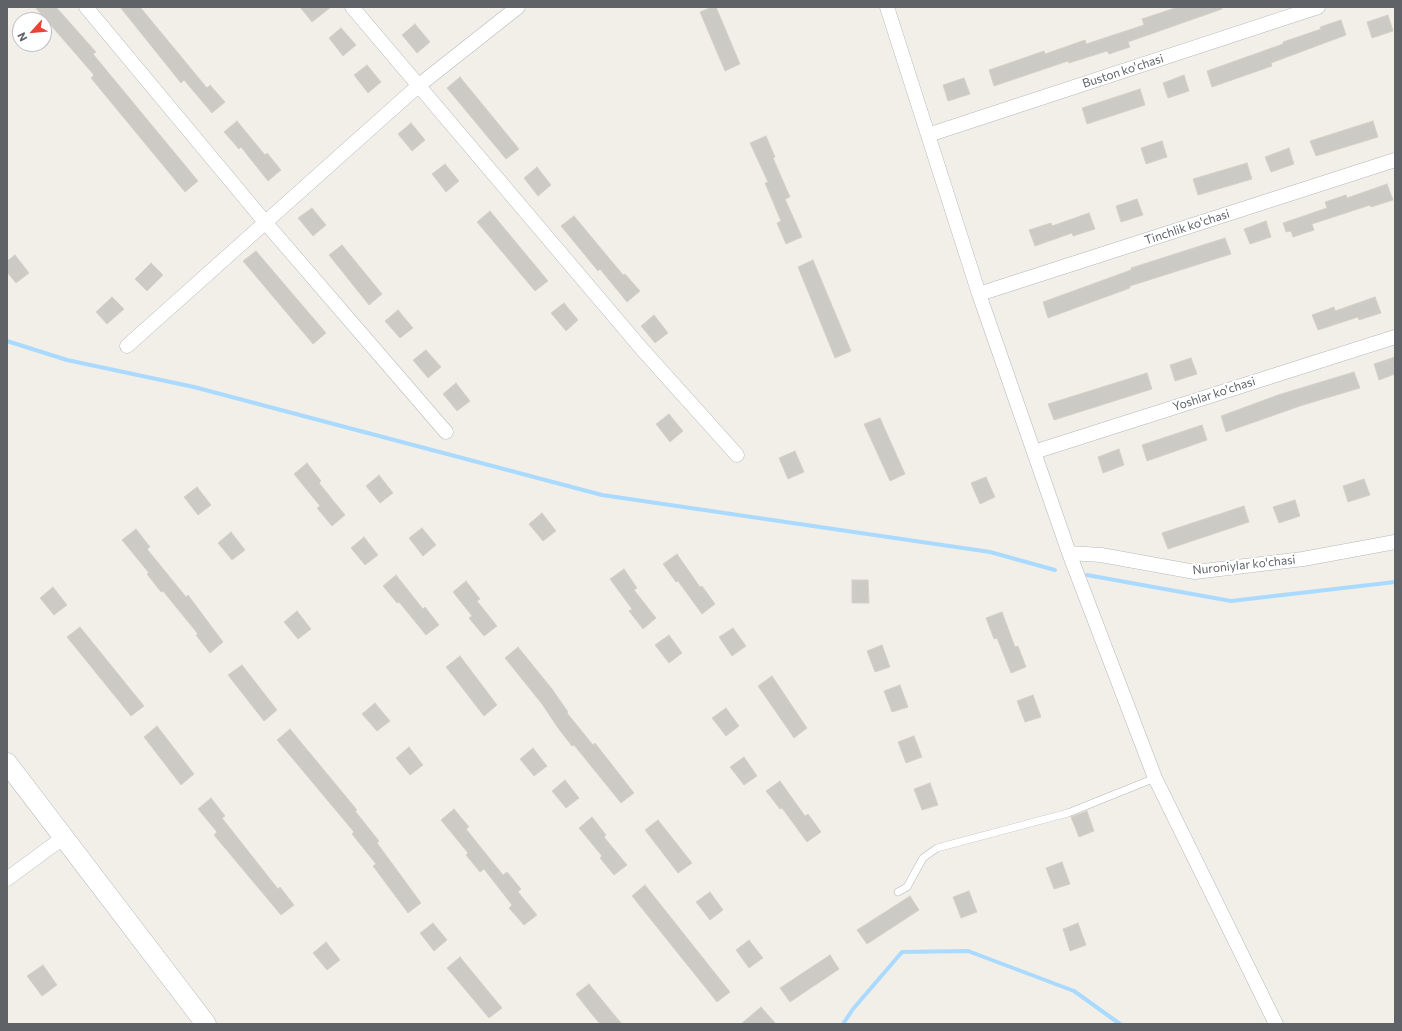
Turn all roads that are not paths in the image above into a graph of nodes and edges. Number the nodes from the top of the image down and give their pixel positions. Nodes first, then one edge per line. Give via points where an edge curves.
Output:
1 (86, 7) edge
2 (352, 7) edge
3 (518, 7) edge
4 (887, 7) edge
5 (1318, 7) edge
6 (418, 86) junction
7 (928, 135) junction
8 (1395, 160) edge
9 (265, 222) junction
10 (979, 294) junction
11 (1395, 337) edge
12 (127, 346) dead end
13 (446, 432) dead end
14 (1034, 452) junction
15 (737, 455) dead end
16 (1395, 542) edge
17 (1069, 553) junction
18 (7, 763) edge
19 (1155, 778) junction
20 (64, 837) junction
21 (7, 879) edge
22 (898, 892) dead end
23 (206, 1024) edge
24 (1276, 1024) edge

1 - 9 street
2 - 6 street
3 - 6 street
4 - 7 street
5 - 7 street, Buston ko'chasi
6 - 9 street
6 - 15 street via 641,348
7 - 10 street
8 - 10 street, Tinchlik ko'chasi
9 - 12 street
9 - 13 street
10 - 14 street
11 - 14 street, Yoshlar ko'chasi
14 - 17 street
16 - 17 street, Nuroniylar ko'chasi via 1303,558 1196,572 1101,555
17 - 19 street
18 - 20 main road
19 - 22 lane via 1068,813 937,848 923,858 908,887
19 - 24 street
20 - 21 street
20 - 23 main road

